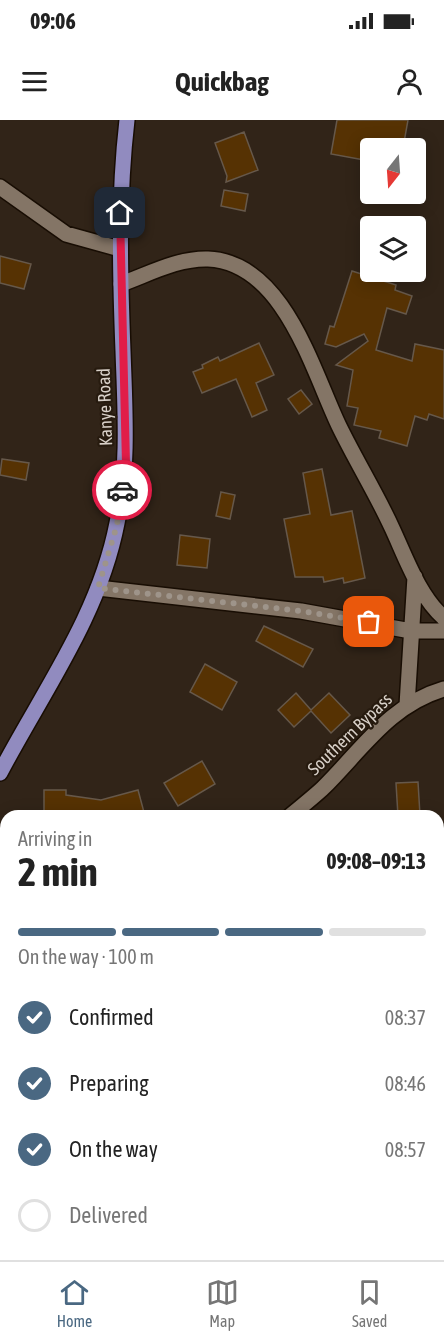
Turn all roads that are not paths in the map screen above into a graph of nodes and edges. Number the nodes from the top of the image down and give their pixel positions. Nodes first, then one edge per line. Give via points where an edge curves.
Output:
1 (127, 120) edge
2 (0, 187) edge
3 (120, 249) junction
4 (121, 284) junction
5 (415, 578) junction
6 (98, 588) junction
7 (444, 618) edge
8 (411, 631) junction
9 (444, 631) edge
10 (444, 690) edge
11 (407, 705) junction
12 (0, 773) edge
13 (297, 810) edge

1 - 3 main road, Kanye Road
2 - 3 street via 66,234
3 - 4 main road, Kanye Road
4 - 5 street via 187,260 211,259 246,273 279,302 295,325 339,425
4 - 6 main road, Kanye Road via 126,464 117,525
5 - 7 street
5 - 8 street
6 - 8 street via 301,611
6 - 12 main road, Kanye Road via 72,647 34,707
8 - 9 street
8 - 11 street
10 - 11 street, Southern Bypass
11 - 13 street, Southern Bypass

